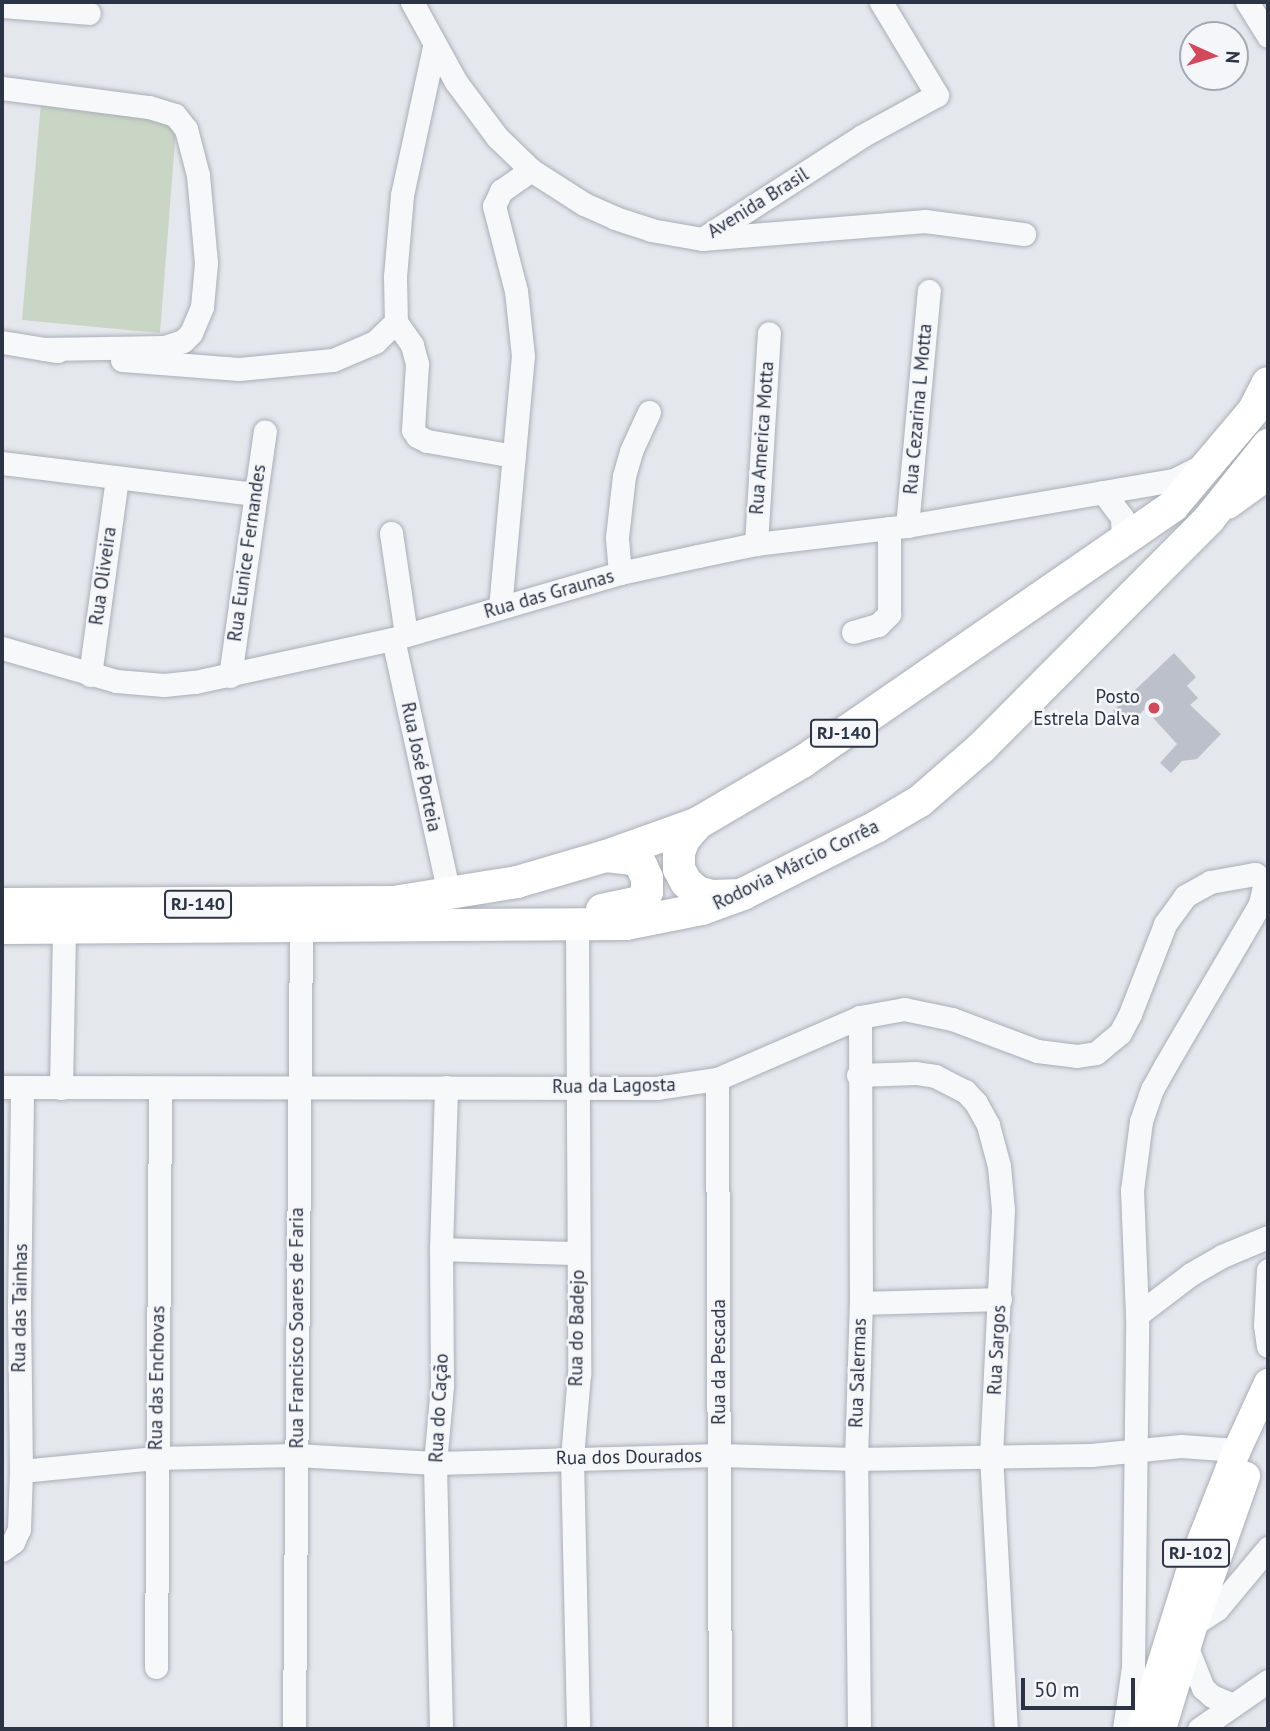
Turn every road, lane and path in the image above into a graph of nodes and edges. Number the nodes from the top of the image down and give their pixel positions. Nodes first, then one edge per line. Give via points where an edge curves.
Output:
1 (412, 2) edge
2 (881, 2) edge
3 (1247, 2) edge
4 (2, 6) edge
5 (89, 13) dead end
6 (1268, 36) edge
7 (434, 47) junction
8 (2, 88) edge
9 (531, 170) junction
10 (1024, 234) dead end
11 (702, 239) junction
12 (929, 291) dead end
13 (396, 322) junction
14 (769, 333) dead end
15 (2, 342) edge
16 (44, 349) junction
17 (1268, 383) edge
18 (649, 412) dead end
19 (265, 431) dead end
20 (1268, 445) edge
21 (514, 456) junction
22 (1214, 460) junction
23 (2, 463) edge
24 (1268, 476) edge
25 (117, 478) junction
26 (1103, 492) junction
27 (255, 494) junction
28 (1209, 519) junction
29 (898, 527) junction
30 (391, 533) dead end
31 (1122, 542) junction
32 (756, 544) junction
33 (620, 573) junction
34 (500, 608) junction
35 (853, 632) dead end
36 (399, 637) junction
37 (2, 648) edge
38 (90, 674) junction
39 (230, 676) junction
40 (698, 823) junction
41 (606, 856) junction
42 (449, 894) junction
43 (743, 894) junction
44 (2, 904) edge
45 (64, 926) junction
46 (301, 927) junction
47 (564, 927) junction
48 (2, 928) edge
49 (860, 1017) junction
50 (859, 1076) junction
51 (717, 1079) junction
52 (299, 1086) junction
53 (446, 1087) junction
54 (578, 1087) junction
55 (12, 1088) edge
56 (61, 1088) junction
57 (160, 1089) junction
58 (1268, 1237) edge
59 (440, 1249) junction
60 (578, 1254) junction
61 (1268, 1270) edge
62 (1000, 1298) junction
63 (861, 1303) junction
64 (1136, 1315) junction
65 (1268, 1346) edge
66 (1268, 1383) edge
67 (1268, 1428) edge
68 (11, 1441) edge
69 (1237, 1450) junction
70 (1134, 1451) junction
71 (296, 1455) junction
72 (719, 1455) junction
73 (991, 1455) junction
74 (155, 1458) junction
75 (572, 1458) junction
76 (856, 1459) junction
77 (435, 1463) junction
78 (22, 1471) junction
79 (1268, 1548) edge
80 (2, 1550) edge
81 (1191, 1636) junction
82 (156, 1668) dead end
83 (1268, 1681) edge
84 (1233, 1705) junction
85 (1139, 1726) edge
86 (294, 1729) edge
87 (440, 1729) edge
88 (578, 1729) edge
89 (720, 1729) edge
90 (859, 1729) edge
91 (1006, 1729) edge
92 (1199, 1729) edge

1 - 7 street, Avenida Brasil
2 - 11 street, Avenida Brasil via 937,95 862,136
3 - 6 street
4 - 5 street
7 - 9 street, Avenida Brasil via 477,114
7 - 13 street via 402,195
8 - 16 street via 149,107 175,115 190,138 198,175 206,262 202,307 191,333 165,347
9 - 11 street, Avenida Brasil via 615,218
9 - 21 street via 501,191 494,206 522,327
10 - 11 street via 925,221
12 - 29 street, Rua Cezarina L Motta
13 - 16 street via 375,342 352,354 291,366 180,367
13 - 21 street via 416,355 412,425 417,436
14 - 32 street, Rua America Motta
15 - 16 street
17 - 22 highway, RJ-140 via 1254,410
18 - 33 street via 624,476 617,537
19 - 27 street, Rua Eunice Fernandes
20 - 28 highway, Rodovia Márcio Corrêa / RJ-140
21 - 34 street
22 - 26 street, Rua das Graunas via 1174,480
22 - 31 highway, RJ-140 via 1173,506
23 - 25 street
24 - 28 main road
25 - 27 street
25 - 38 street, Rua Oliveira
26 - 29 street, Rua das Graunas
26 - 31 street via 1122,517
27 - 39 street, Rua Eunice Fernandes
28 - 43 highway, Rodovia Márcio Corrêa / RJ-140 via 981,748 920,801
29 - 32 street, Rua das Graunas
29 - 35 street, Rua Cezarina L Motta via 889,614 878,625
30 - 36 street, Rua José Porteia
31 - 40 highway, RJ-140 via 802,762
32 - 33 street, Rua das Graunas
33 - 34 street, Rua das Graunas
34 - 36 street, Rua das Graunas
36 - 39 street, Rua das Graunas
36 - 42 street, Rua José Porteia
37 - 38 street, Rua das Graunas
38 - 39 street, Rua das Graunas via 164,685
40 - 41 highway, RJ-140
40 - 43 highway via 679,853 679,869 686,882 697,892 712,896
41 - 42 highway, RJ-140 via 517,882
41 - 47 highway via 633,859 641,866 647,892 640,902 582,913
42 - 44 highway, RJ-140 via 394,902
43 - 47 highway, Rodovia Márcio Corrêa / RJ-140 via 702,909 626,925
45 - 46 highway, Rodovia Márcio Corrêa / RJ-140
45 - 48 highway, Rodovia Márcio Corrêa / RJ-140
45 - 56 street
46 - 47 highway, Rodovia Márcio Corrêa / RJ-140
46 - 52 street, Rua Francisco Soares de Faria
47 - 54 street, Rua do Badejo
49 - 50 street, Rua Salermas
49 - 51 street, Rua da Lagosta
49 - 64 street, Rua da Lagosta via 914,1009 1037,1051 1077,1056 1096,1052 1120,1033 1165,924 1185,896 1210,883 1247,874 1261,876 1265,887 1261,904 1152,1089 1141,1121 1132,1190
50 - 62 street, Rua Sargos via 894,1072 934,1076 965,1091 976,1103 988,1125 999,1166 1003,1210
50 - 63 street, Rua Salermas
51 - 54 street, Rua da Lagosta via 656,1088
51 - 72 street, Rua da Pescada
52 - 53 street, Rua da Lagosta
52 - 57 street, Rua da Lagosta
52 - 71 street, Rua Francisco Soares de Faria
53 - 54 street, Rua da Lagosta
53 - 59 street, Rua do Cação
54 - 60 street, Rua do Badejo
55 - 56 street, Rua da Lagosta
55 - 68 street, Rua das Tainhas
56 - 57 street, Rua da Lagosta
57 - 74 street, Rua das Enchovas
58 - 64 street via 1191,1274
59 - 60 street
59 - 77 street, Rua do Cação via 442,1386
60 - 75 street, Rua do Badejo via 579,1374
61 - 65 street
62 - 63 street
62 - 73 street, Rua Sargos
63 - 76 street, Rua Salermas
64 - 70 street
66 - 69 main road, RJ-102
67 - 81 main road, RJ-102
68 - 78 street, Rua das Tainhas
69 - 70 street, Rua dos Dourados via 1181,1446
69 - 85 main road, RJ-102 via 1194,1559
70 - 73 street, Rua dos Dourados
70 - 85 street via 1133,1667
71 - 74 street, Rua dos Dourados
71 - 77 street, Rua dos Dourados
71 - 86 street, Rua Francisco Soares de Faria
72 - 75 street, Rua dos Dourados
72 - 76 street, Rua dos Dourados
72 - 89 street, Rua da Pescada
73 - 76 street, Rua dos Dourados
73 - 91 street, Rua Sargos
74 - 78 street, Rua dos Dourados
74 - 82 street, Rua das Enchovas
75 - 77 street, Rua dos Dourados
75 - 88 street, Rua do Badejo
76 - 90 street, Rua Salermas
77 - 87 street, Rua do Cação
78 - 80 street, Rua das Tainhas via 19,1529 13,1542
79 - 81 street
81 - 84 street via 1203,1688
81 - 85 main road, RJ-102
83 - 84 street
84 - 92 street

